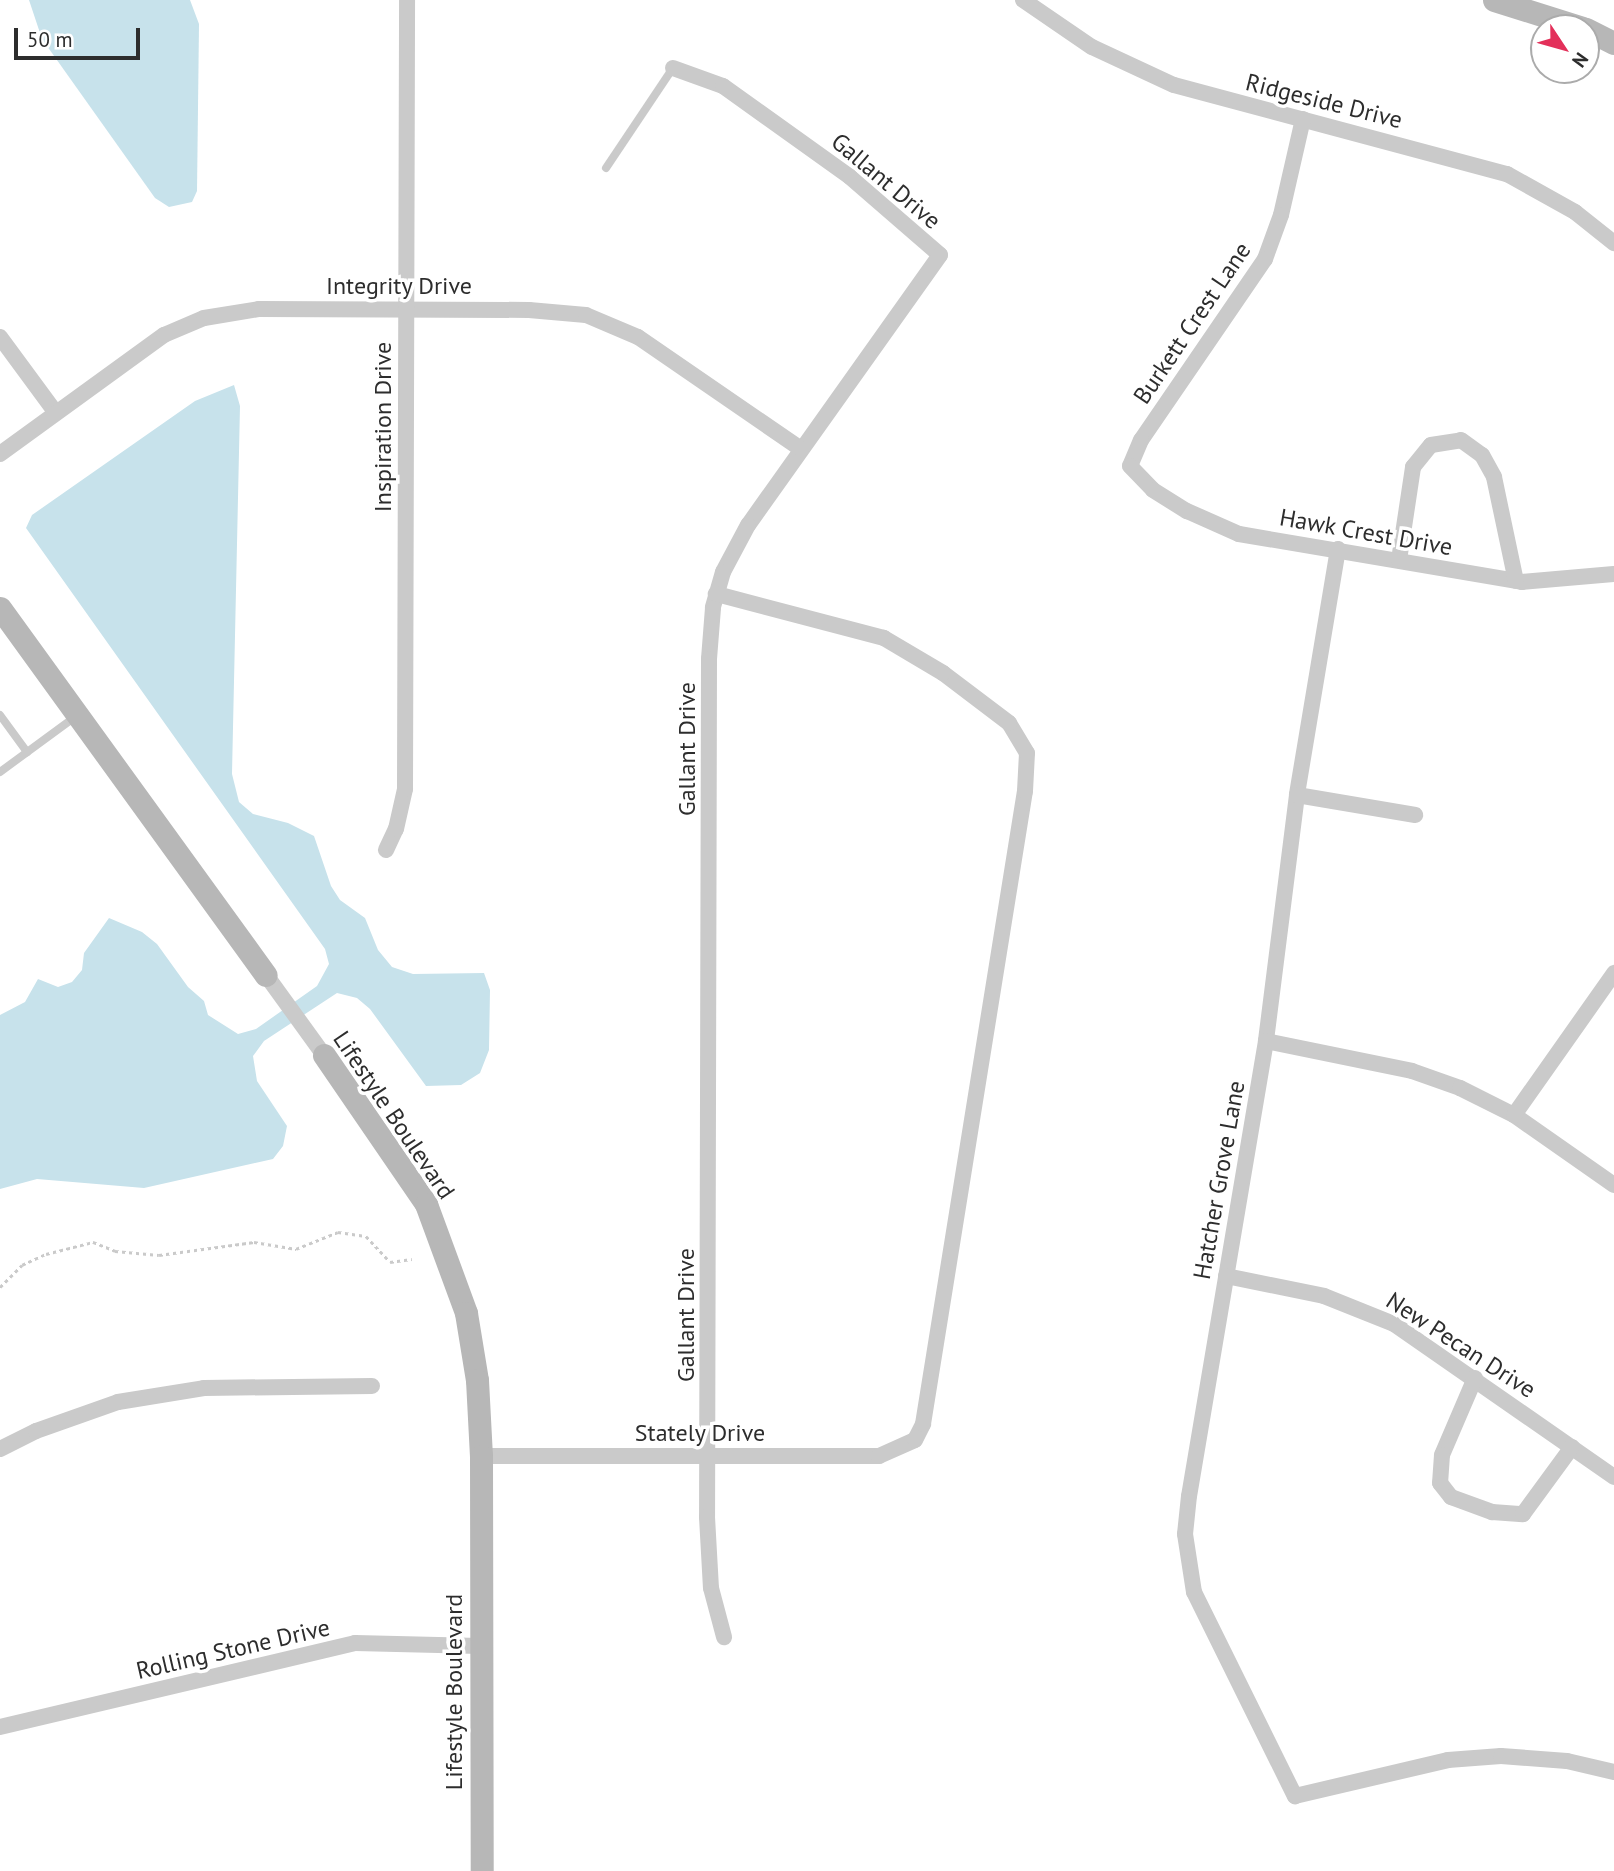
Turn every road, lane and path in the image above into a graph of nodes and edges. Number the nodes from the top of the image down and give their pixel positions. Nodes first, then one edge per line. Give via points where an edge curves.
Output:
1 (407, 0) edge
2 (1023, 0) edge
3 (1494, 0) edge
4 (1537, 14) edge
5 (673, 68) joint
6 (1303, 120) junction
7 (606, 168) dead end
8 (1614, 243) edge
9 (406, 308) junction
10 (0, 337) edge
11 (56, 413) junction
12 (801, 449) junction
13 (0, 454) edge
14 (1130, 466) joint
15 (1338, 549) junction
16 (1399, 560) junction
17 (1614, 574) edge
18 (1516, 581) junction
19 (716, 594) junction
20 (0, 608) edge
21 (0, 715) edge
22 (77, 715) junction
23 (27, 752) junction
24 (0, 772) edge
25 (1297, 794) junction
26 (1415, 815) dead end
27 (386, 850) dead end
28 (1614, 973) edge
29 (266, 975) joint
30 (1266, 1041) junction
31 (324, 1055) joint
32 (1514, 1115) junction
33 (1614, 1185) edge
34 (412, 1259) dead end
35 (1226, 1276) junction
36 (0, 1287) edge
37 (1475, 1378) junction
38 (372, 1386) dead end
39 (1572, 1447) junction
40 (0, 1449) edge
41 (481, 1455) junction
42 (708, 1456) junction
43 (1614, 1477) edge
44 (724, 1637) dead end
45 (480, 1646) junction
46 (0, 1727) edge
47 (1614, 1772) edge
48 (482, 1871) edge

1 - 9 street, Inspiration Drive
2 - 6 street, Ridgeside Drive via 1092,47 1174,85
3 - 4 street
5 - 7 lane
5 - 12 street, Gallant Drive via 693,72 734,93 835,166 940,255
6 - 8 street, Ridgeside Drive via 1507,174 1575,212
6 - 14 street, Burkett Crest Lane via 1281,215 1265,259 1141,440
9 - 11 street, Integrity Drive via 259,309 204,318 144,347
9 - 12 street, Integrity Drive via 559,311 600,320 653,346
9 - 27 street, Inspiration Drive via 405,789 401,816
10 - 11 street
11 - 13 street, Integrity Drive
12 - 19 street, Gallant Drive via 734,547
14 - 15 street, Hawk Crest Drive via 1169,500 1222,528
15 - 16 street, Hawk Crest Drive
15 - 25 street, Hatcher Grove Lane
16 - 18 street, Hawk Crest Drive
16 - 18 street via 1413,467 1431,445 1461,440 1482,455 1494,477
17 - 18 street, Hawk Crest Drive via 1562,582
19 - 42 street, Gallant Drive via 709,659
19 - 42 street, Stately Drive via 884,638 943,673 1009,723 1027,753 1027,778 933,1367 915,1440 879,1457
20 - 22 street, Lifestyle Boulevard
21 - 23 lane
22 - 23 lane
22 - 29 street, Lifestyle Boulevard
23 - 24 lane
25 - 26 street
25 - 30 street, Hatcher Grove Lane
28 - 32 street
29 - 31 street, Lifestyle Boulevard
30 - 32 street via 1412,1071 1460,1087
30 - 35 street, Hatcher Grove Lane
31 - 41 street, Lifestyle Boulevard via 426,1204 448,1257 473,1353
32 - 33 street
34 - 36 path via 390,1262 366,1236 338,1232 296,1249 254,1242 159,1255 115,1251 93,1242 22,1265
35 - 37 street, New Pecan Drive via 1359,1306
35 - 47 street, Hatcher Grove Lane via 1189,1496 1188,1564 1207,1624 1295,1796 1448,1760 1501,1756 1567,1761
37 - 39 street, New Pecan Drive
37 - 39 street via 1439,1466 1440,1483 1451,1497 1492,1513 1522,1514
38 - 40 street via 204,1388 118,1402 36,1430
39 - 43 street, New Pecan Drive
41 - 42 street, Stately Drive
41 - 45 street, Lifestyle Boulevard
42 - 44 street, Gallant Drive via 708,1559 715,1615
45 - 46 street, Rolling Stone Drive via 355,1643
45 - 48 street, Lifestyle Boulevard

